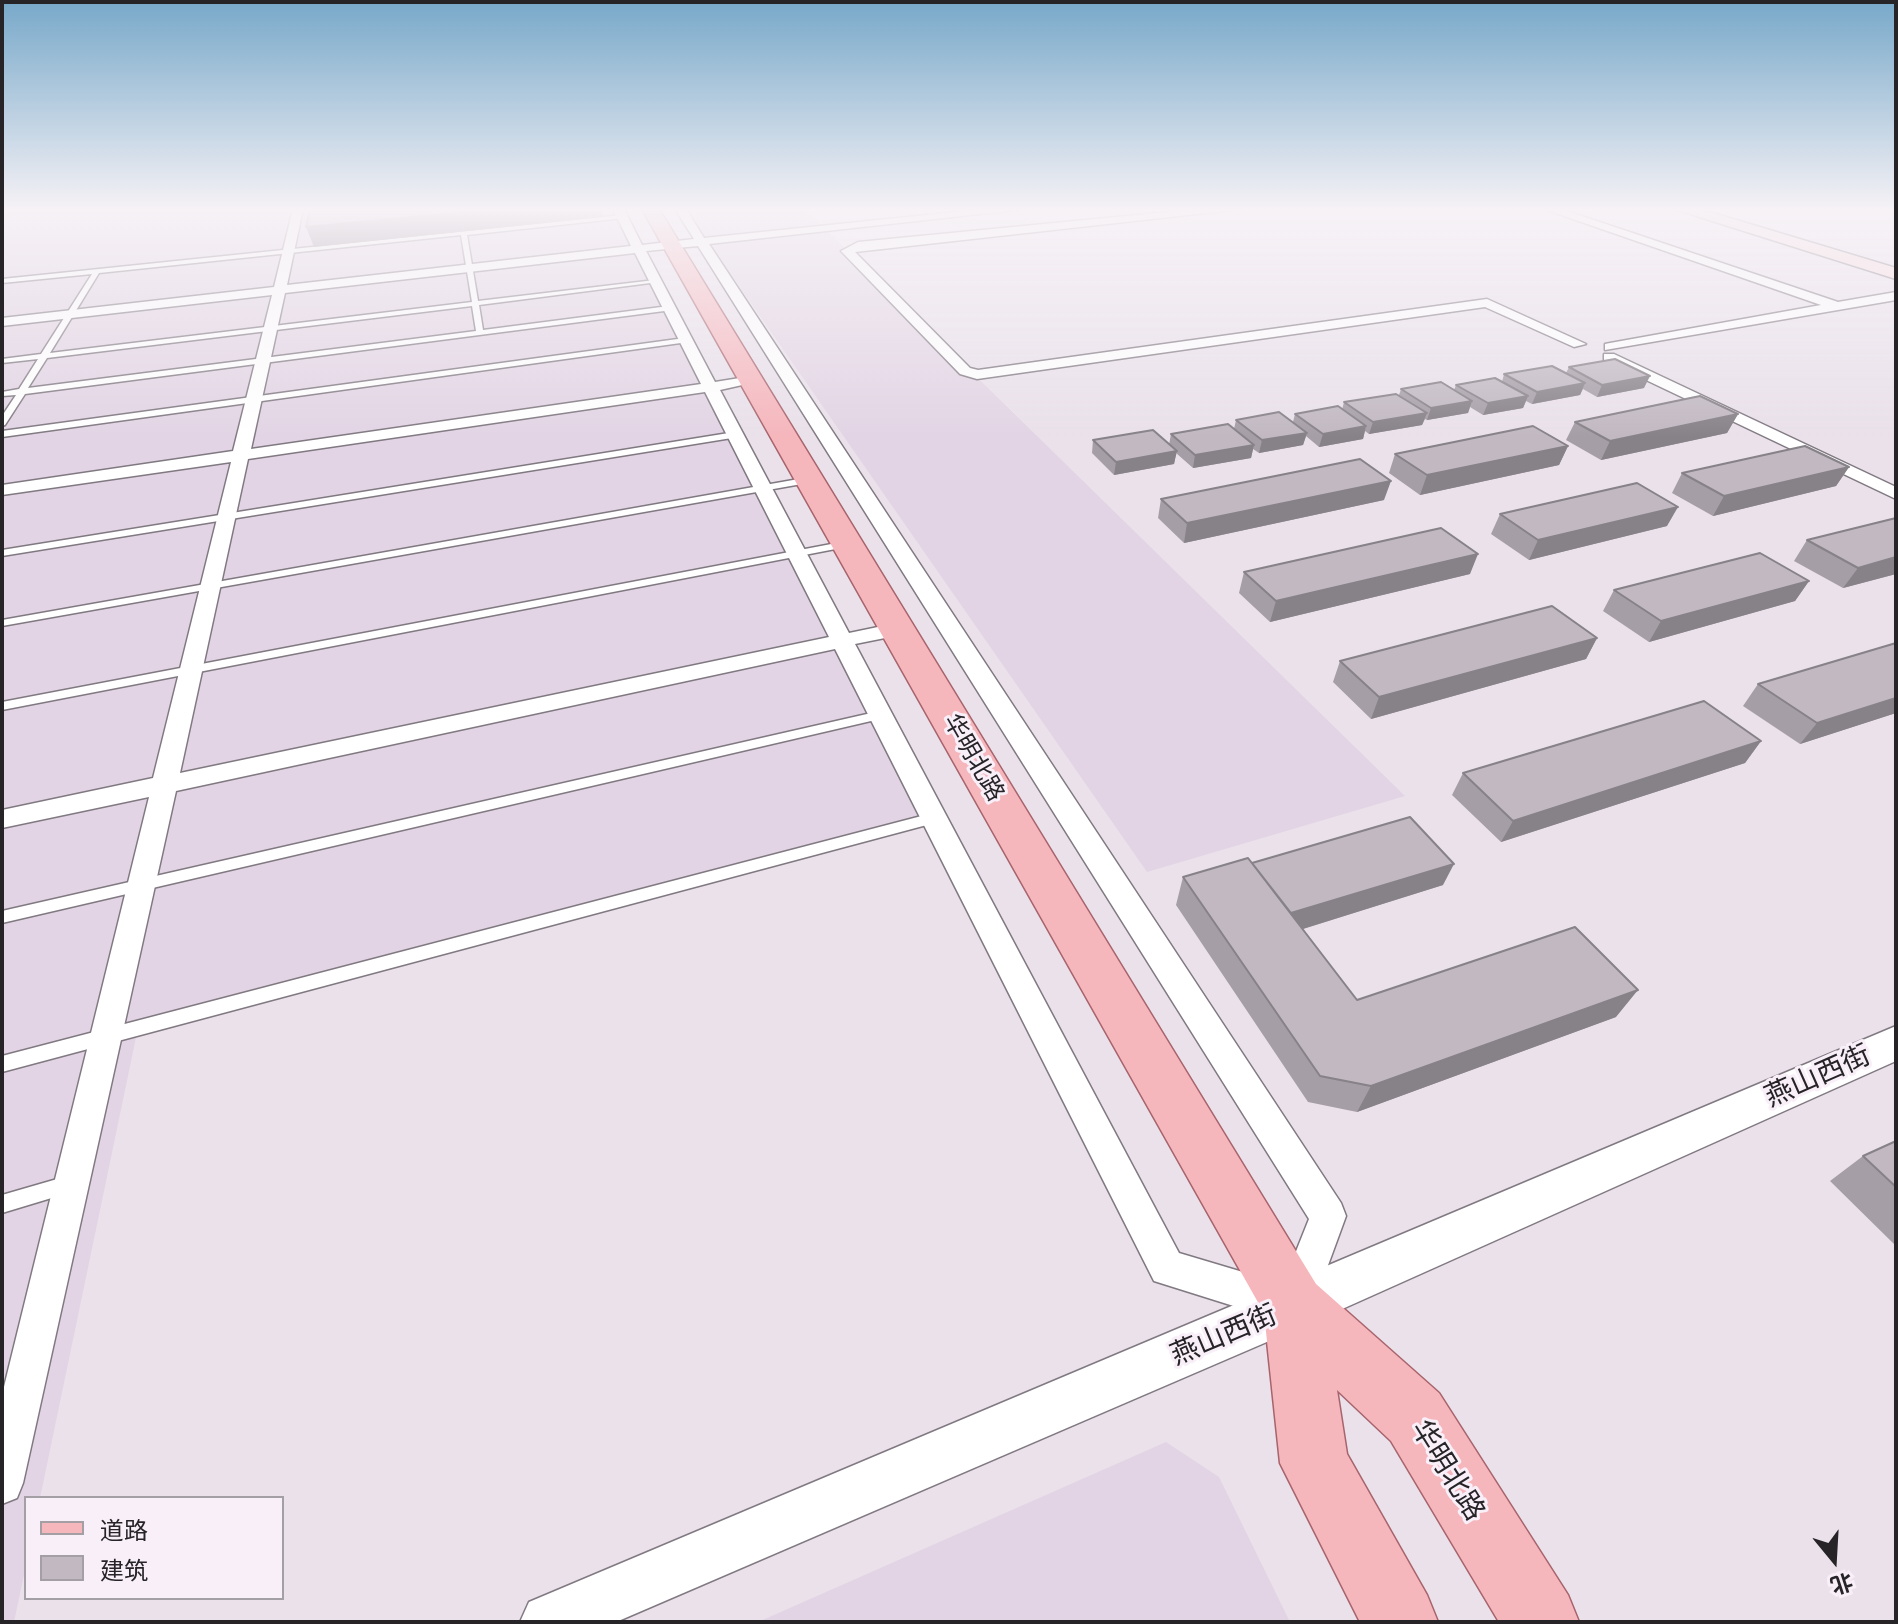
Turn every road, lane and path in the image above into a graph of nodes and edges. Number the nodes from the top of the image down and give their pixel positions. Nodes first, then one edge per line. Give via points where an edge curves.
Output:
1 (89, 285) edge
2 (280, 285) edge
3 (324, 285) edge
4 (473, 285) edge
5 (631, 285) edge
6 (657, 285) edge
7 (699, 285) edge
8 (705, 285) edge
9 (880, 285) edge
10 (1773, 285) edge
11 (279, 290) junction
12 (1896, 296) edge
13 (476, 303) junction
14 (1836, 306) junction
15 (669, 308) junction
16 (71, 314) junction
17 (2, 322) edge
18 (270, 328) junction
19 (480, 333) junction
20 (685, 340) junction
21 (1610, 352) junction
22 (44, 356) junction
23 (2, 361) edge
24 (262, 361) junction
25 (752, 381) junction
26 (710, 387) junction
27 (22, 392) junction
28 (2, 394) edge
29 (253, 399) junction
30 (2, 423) edge
31 (2, 434) edge
32 (735, 435) junction
33 (241, 455) junction
34 (810, 480) junction
35 (763, 489) junction
36 (2, 490) edge
37 (1896, 494) edge
38 (226, 517) junction
39 (847, 544) junction
40 (2, 553) edge
41 (796, 554) junction
42 (210, 586) junction
43 (2, 623) edge
44 (897, 629) junction
45 (842, 641) junction
46 (190, 670) junction
47 (2, 706) edge
48 (880, 715) junction
49 (164, 785) junction
50 (933, 818) junction
51 (2, 819) edge
52 (141, 885) junction
53 (2, 917) edge
54 (106, 1037) junction
55 (1896, 1043) edge
56 (2, 1064) edge
57 (71, 1184) junction
58 (2, 1204) edge
59 (1294, 1306) junction
60 (2, 1483) edge
61 (549, 1622) edge
62 (1400, 1622) edge
63 (1541, 1622) edge

1 - 16 lane
2 - 11 street
3 - 11 street
4 - 13 lane
5 - 13 lane
6 - 15 street
7 - 25 main road, 华明北路
8 - 59 street via 1328,1216
9 - 21 street via 965,371 977,375 1487,303 1579,344 1575,348 1580,352
10 - 14 street
11 - 16 street
11 - 18 street
12 - 14 street
13 - 18 lane
13 - 19 lane
14 - 21 street
15 - 19 lane
15 - 20 street
16 - 17 street
16 - 22 lane
18 - 22 lane
18 - 24 street
19 - 24 lane
20 - 26 street
20 - 29 lane
21 - 37 street
22 - 23 lane
22 - 27 lane
24 - 27 lane
24 - 29 street
25 - 26 street
25 - 34 main road, 华明北路
26 - 32 street
26 - 33 street
27 - 28 lane
27 - 30 lane
29 - 31 lane
29 - 33 street
32 - 35 street
32 - 38 lane
33 - 36 street
33 - 38 street
34 - 35 lane
34 - 39 main road, 华明北路
35 - 41 street
35 - 42 lane
38 - 40 lane
38 - 42 street
39 - 41 lane
39 - 44 main road, 华明北路
41 - 45 street
41 - 46 lane
42 - 43 lane
42 - 46 street
44 - 45 street
44 - 59 main road, 华明北路
45 - 48 street
45 - 49 street
46 - 47 lane
46 - 49 street
48 - 50 street
48 - 52 lane
49 - 51 street
49 - 52 street
50 - 54 lane
50 - 59 street via 1167,1268
52 - 53 lane
52 - 54 street
54 - 56 lane
54 - 57 street
55 - 59 street, 燕山西街
57 - 58 lane
57 - 60 street
59 - 61 street, 燕山西街
59 - 62 main road, 华明北路 via 1314,1463
59 - 63 main road, 华明北路 via 1415,1417

